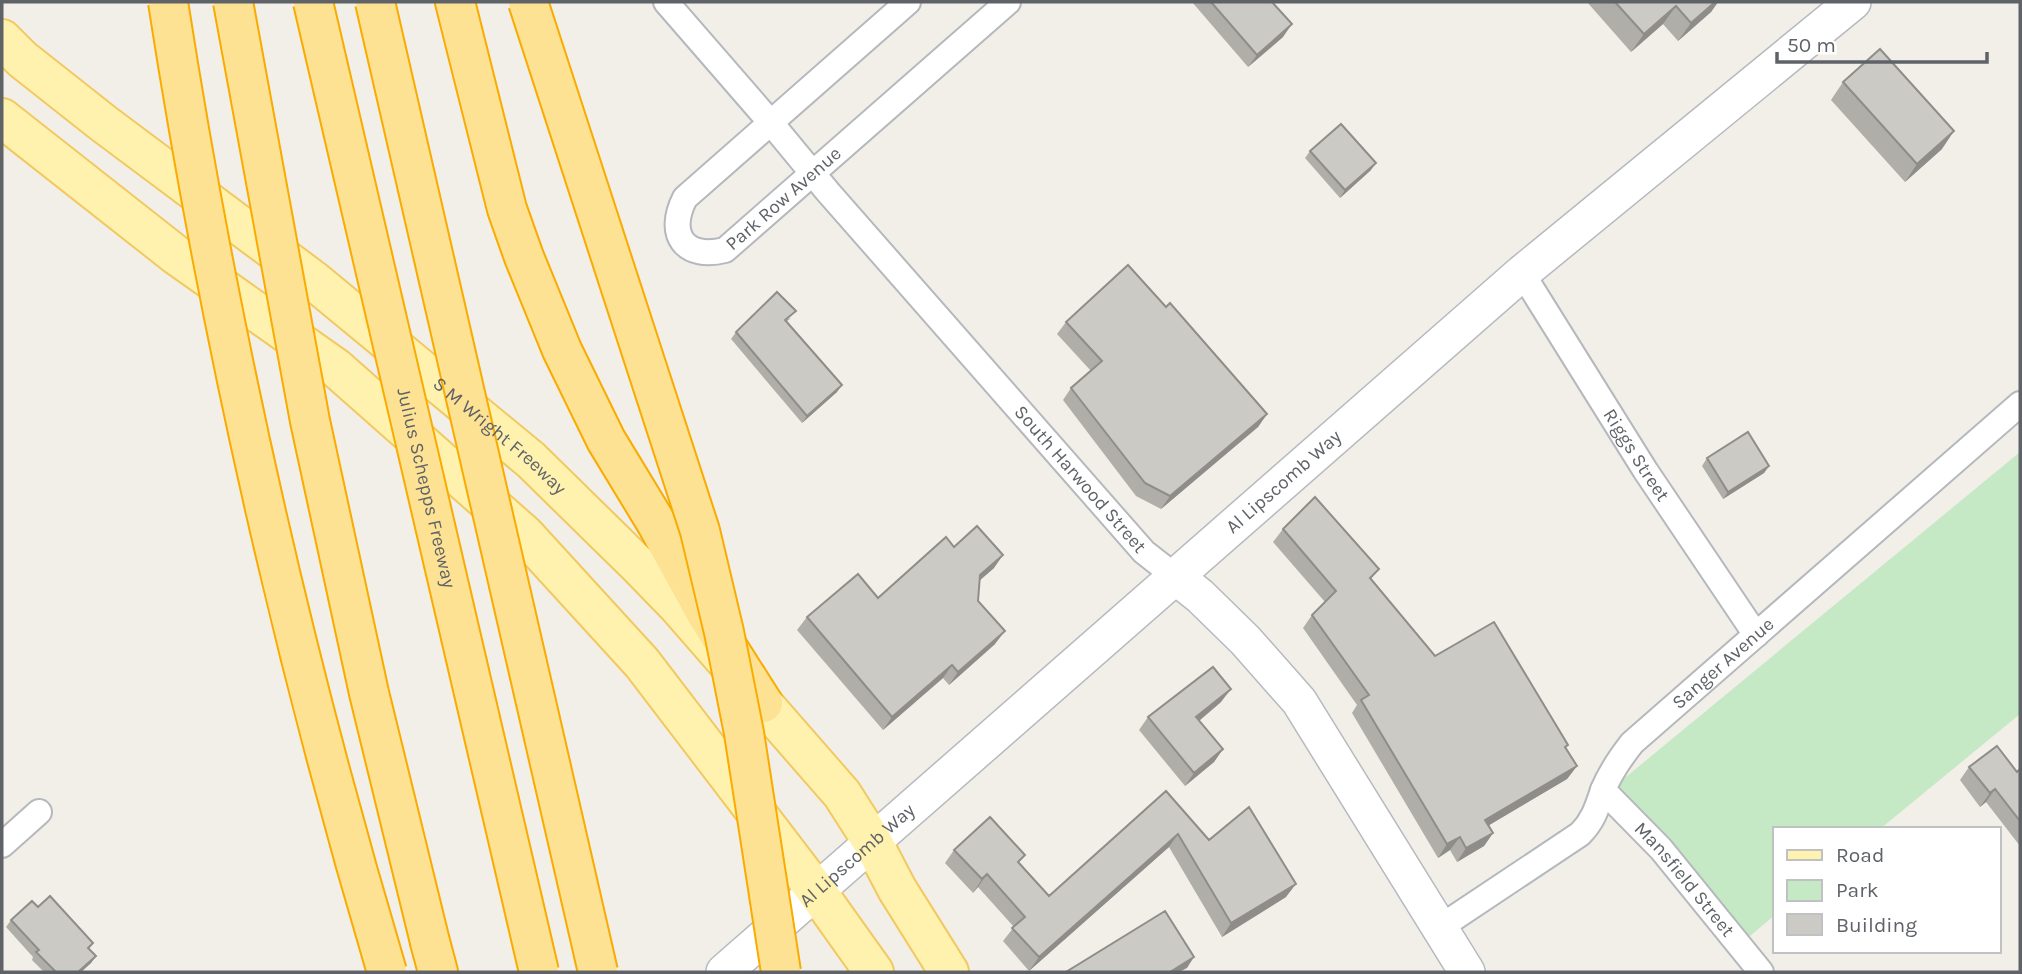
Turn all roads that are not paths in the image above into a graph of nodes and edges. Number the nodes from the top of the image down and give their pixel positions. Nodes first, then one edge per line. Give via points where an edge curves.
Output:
1 (169, 2) edge
2 (233, 2) edge
3 (313, 2) edge
4 (375, 2) edge
5 (455, 2) edge
6 (528, 2) edge
7 (666, 2) edge
8 (908, 2) edge
9 (1008, 2) edge
10 (1853, 2) edge
11 (2, 39) edge
12 (2, 118) edge
13 (771, 123) junction
14 (812, 173) junction
15 (1522, 273) junction
16 (2020, 404) edge
17 (1177, 578) junction
18 (1756, 635) junction
19 (764, 703) junction
20 (1603, 790) junction
21 (39, 812) dead end
22 (872, 841) junction
23 (2, 845) edge
24 (817, 892) junction
25 (1439, 928) junction
26 (434, 957) edge
27 (387, 972) edge
28 (538, 972) edge
29 (598, 972) edge
30 (724, 972) edge
31 (781, 972) edge
32 (874, 972) edge
33 (949, 972) edge
34 (1467, 972) edge
35 (1761, 972) edge

1 - 27 highway, bridge via 226,324 283,586
2 - 26 highway, bridge via 330,516
3 - 28 highway, Julius Schepps Freeway, bridge
4 - 29 highway, bridge
5 - 19 highway via 494,161 524,257 583,395 707,615
6 - 31 highway, bridge via 700,531 741,720
7 - 13 street, South Harwood Street
8 - 13 street, Park Row Avenue
9 - 14 street, Park Row Avenue
10 - 15 street, Al Lipscomb Way
11 - 19 main road, S M Wright Freeway via 103,123 313,280 531,460 677,604
12 - 24 main road via 176,255 336,368 525,535 642,663
13 - 14 street, South Harwood Street
13 - 14 street, Park Row Avenue via 685,198 677,212 676,231 688,247 710,254 726,250
14 - 17 street, South Harwood Street via 1144,552
15 - 17 street, Al Lipscomb Way
15 - 18 street, Riggs Street via 1645,470
16 - 18 street, Sanger Avenue
17 - 22 street, Al Lipscomb Way
17 - 25 street, South Harwood Street via 1244,640 1299,701
18 - 20 street, Sanger Avenue via 1632,743
19 - 22 main road, S M Wright Freeway via 842,794
20 - 25 street, Sanger Avenue via 1591,823 1580,834
20 - 35 street, Mansfield Street via 1661,849
21 - 23 street
22 - 24 street, Al Lipscomb Way
22 - 33 main road, S M Wright Freeway
24 - 30 street, Al Lipscomb Way
24 - 32 main road
25 - 34 street, South Harwood Street

